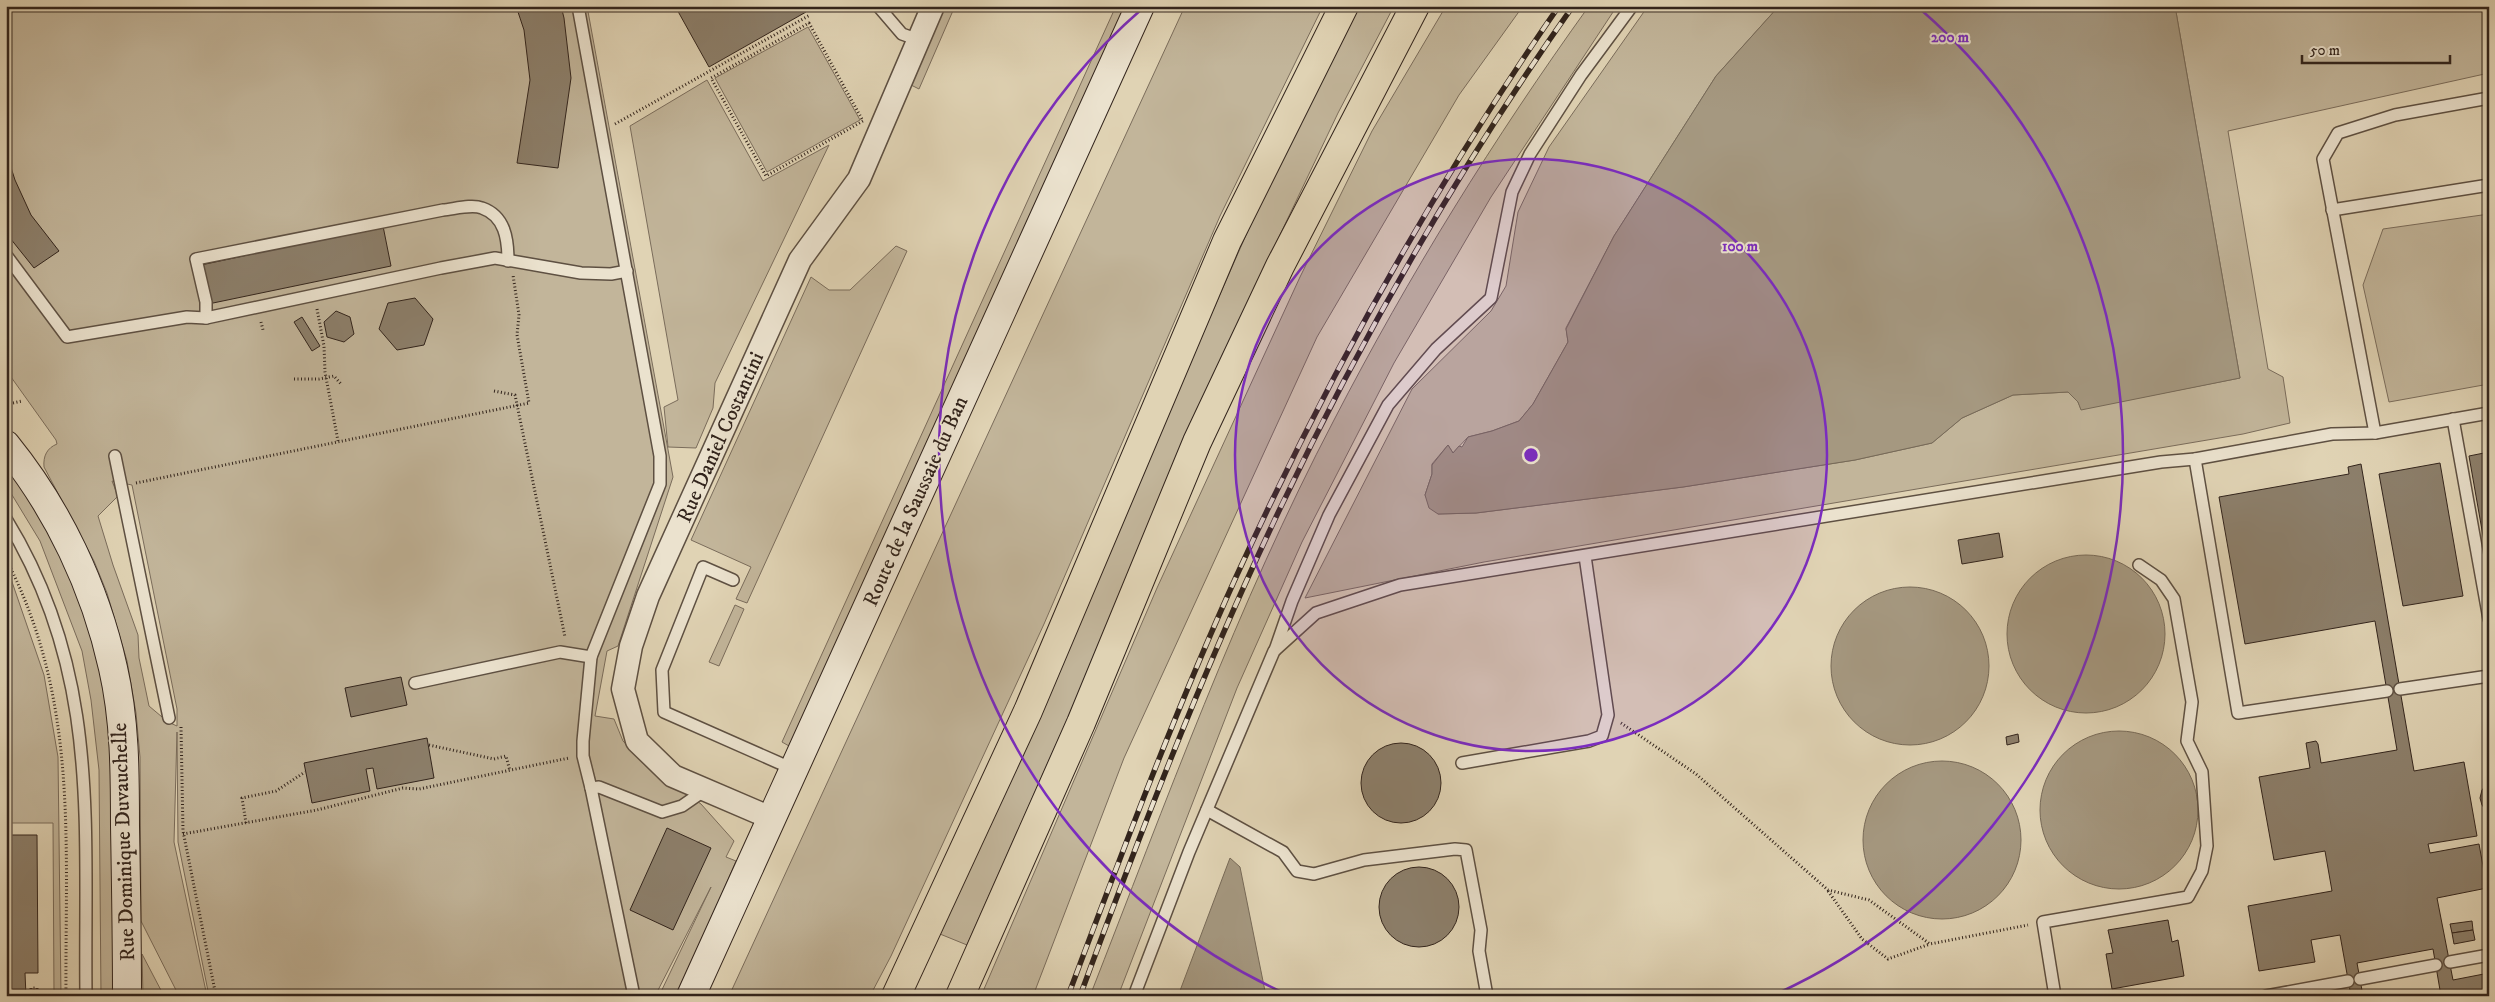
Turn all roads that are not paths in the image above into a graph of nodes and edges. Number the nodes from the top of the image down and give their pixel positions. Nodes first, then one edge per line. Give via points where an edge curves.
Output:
1 (578, 6) edge
2 (878, 6) edge
3 (933, 6) edge
4 (1140, 6) edge
5 (1344, 6) edge
6 (1415, 6) edge
7 (1632, 6) edge
8 (919, 40) junction
9 (2489, 98) edge
10 (2489, 185) edge
11 (2332, 210) junction
12 (6, 255) edge
13 (512, 261) junction
14 (627, 272) junction
15 (206, 318) junction
16 (2489, 413) edge
17 (2453, 419) junction
18 (2375, 433) junction
19 (6, 444) edge
20 (115, 456) dead end
21 (2195, 459) junction
22 (6, 519) edge
23 (1585, 556) junction
24 (2139, 564) dead end
25 (733, 580) dead end
26 (2489, 619) edge
27 (1274, 651) junction
28 (591, 656) junction
29 (2489, 676) edge
30 (415, 683) dead end
31 (2400, 689) dead end
32 (2387, 691) dead end
33 (175, 719) road end
34 (1462, 763) dead end
35 (794, 769) junction
36 (591, 788) junction
37 (705, 790) junction
38 (1207, 810) junction
39 (771, 818) junction
40 (2489, 955) edge
41 (2450, 962) dead end
42 (2436, 965) dead end
43 (86, 996) edge
44 (127, 996) edge
45 (634, 996) edge
46 (692, 996) edge
47 (896, 996) edge
48 (960, 996) edge
49 (1134, 996) edge
50 (1487, 996) edge
51 (2055, 996) edge
52 (2266, 996) edge

1 - 14 lane
2 - 8 lane via 902,34
3 - 8 street, Rue Daniel Costantini
4 - 35 main road, Route de la Saussaie du Ban
5 - 47 highway via 1227,241 1028,710
6 - 48 highway via 1280,266 1197,442 1081,723
7 - 27 lane via 1530,154 1512,192 1491,298 1436,349 1388,405 1329,515
8 - 37 street, Rue Daniel Costantini via 859,179 800,260 648,596 631,646 623,689 637,740 673,776
9 - 11 lane via 2394,115 2338,133 2323,159
10 - 11 lane
11 - 18 lane
12 - 15 lane via 68,337 188,317
13 - 14 lane via 581,273
13 - 15 lane via 496,258 450,266
13 - 15 lane via 499,218 481,207 443,210 196,259 206,302
14 - 28 lane via 660,456 660,484
16 - 17 lane
17 - 18 lane
17 - 26 lane
18 - 21 lane via 2332,434
19 - 44 main road, Rue Dominique Duvauchelle via 41,492 68,541 96,604 113,668 124,746
20 - 33 lane
21 - 23 lane
21 - 32 lane via 2238,713
22 - 43 lane via 50,607 78,712 84,776
23 - 27 lane via 1400,585 1316,613
23 - 34 lane via 1608,715 1602,736
24 - 51 lane via 2161,580 2174,600 2192,702 2187,742 2202,772 2207,846 2202,871 2188,897 2043,922
25 - 35 lane via 703,567 662,670 664,712
27 - 38 lane
28 - 30 lane via 560,652
28 - 36 lane via 583,756
29 - 31 lane
35 - 39 main road, Route de la Saussaie du Ban
36 - 37 lane via 599,787 662,812 682,806
36 - 45 lane
37 - 39 street, Rue Daniel Costantini
38 - 49 lane
38 - 50 lane via 1284,852 1297,871 1314,874 1364,860 1466,850 1481,930 1479,951
39 - 46 main road, Route de la Saussaie du Ban
40 - 41 lane
42 - 52 lane

